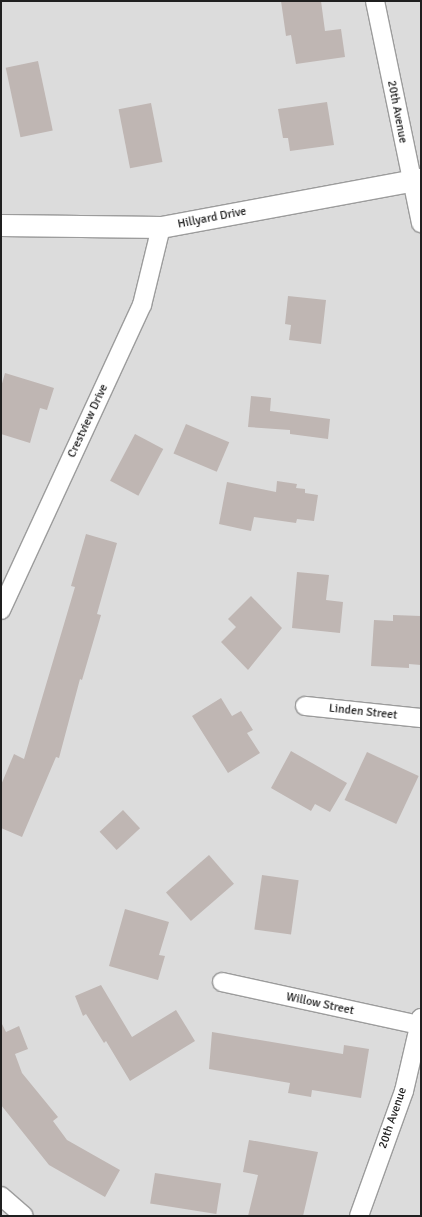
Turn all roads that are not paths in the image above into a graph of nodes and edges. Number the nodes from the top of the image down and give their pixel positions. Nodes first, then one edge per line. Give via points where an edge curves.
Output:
1 (375, 1) edge
2 (416, 180) edge
3 (421, 223) edge
4 (1, 225) edge
5 (161, 227) junction
6 (1, 610) edge
7 (305, 706) dead end
8 (421, 718) edge
9 (222, 982) dead end
10 (420, 1022) edge
11 (1, 1196) edge
12 (24, 1216) edge
13 (359, 1216) edge

1 - 2 street, 20th Avenue
2 - 3 street, 20th Avenue
2 - 5 street, Hillyard Drive
4 - 5 street, Hillyard Drive
5 - 6 street, Crestview Drive via 142,305
7 - 8 street, Linden Street
9 - 10 street, Willow Street
10 - 13 street, 20th Avenue via 404,1091
11 - 12 street

